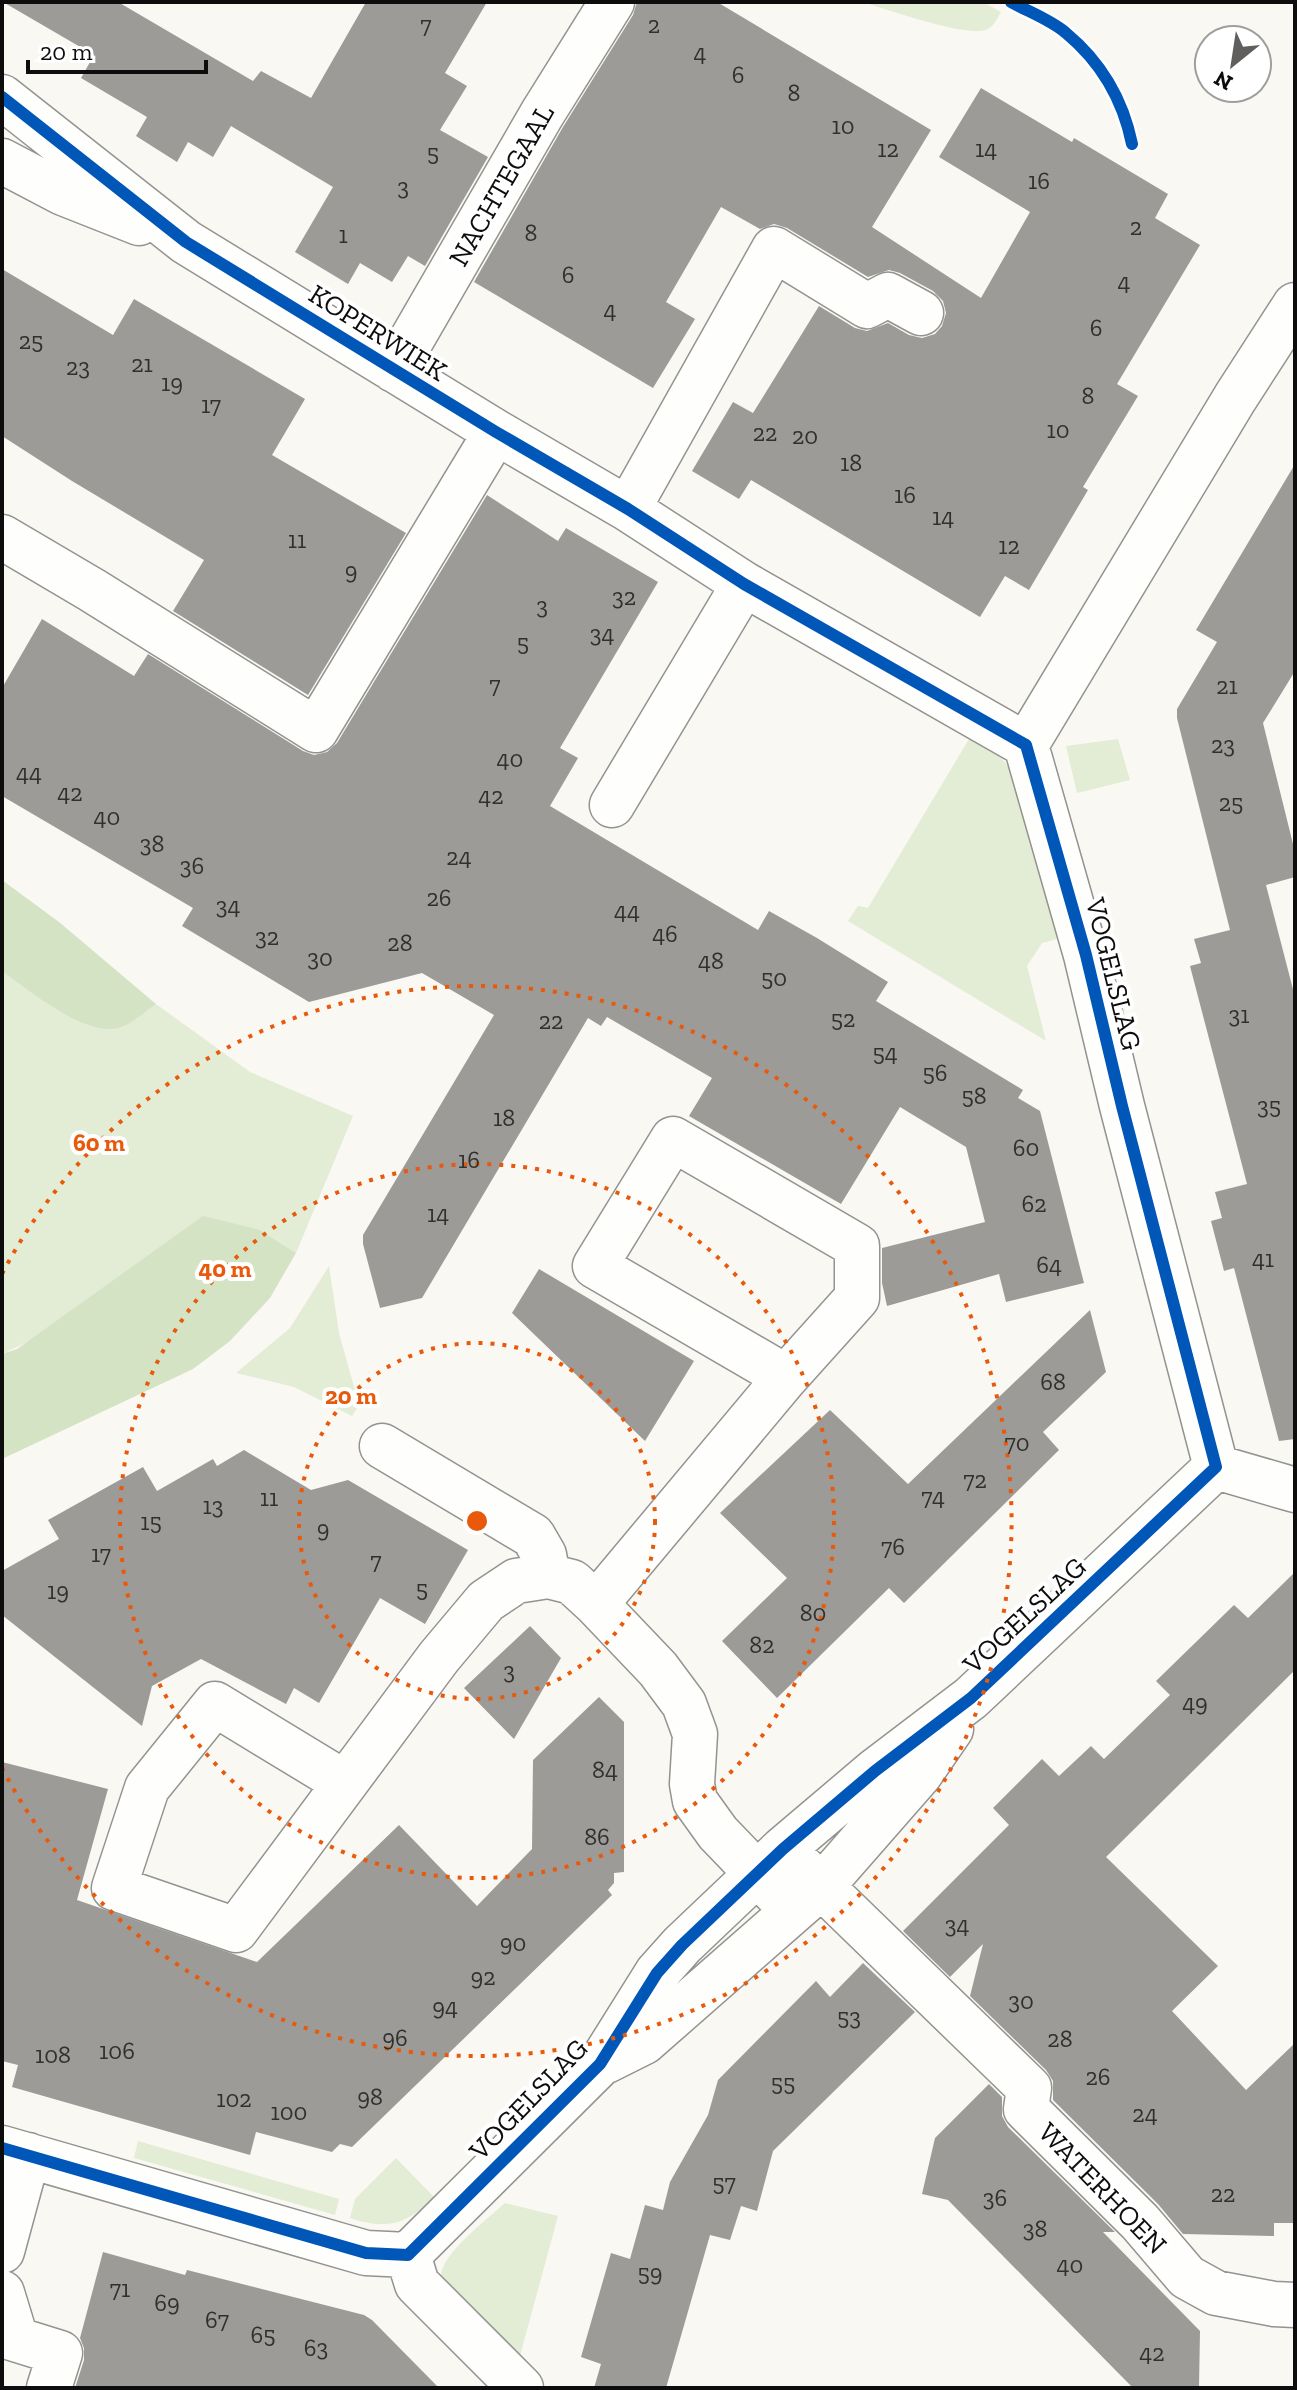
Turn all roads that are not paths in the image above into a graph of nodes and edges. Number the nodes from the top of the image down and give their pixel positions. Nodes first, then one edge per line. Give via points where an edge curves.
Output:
1 (612, 2) edge
2 (2, 97) edge
3 (2, 161) edge
4 (186, 242) junction
5 (1295, 305) edge
6 (921, 313) dead end
7 (394, 370) junction
8 (496, 432) junction
9 (628, 509) junction
10 (2, 537) edge
11 (744, 584) junction
12 (1026, 745) junction
13 (612, 805) dead end
14 (786, 1377) junction
15 (382, 1446) dead end
16 (1216, 1467) junction
17 (1295, 1490) edge
18 (548, 1576) junction
19 (596, 1604) junction
20 (971, 1698) junction
21 (345, 1783) junction
22 (770, 1861) junction
23 (808, 1898) junction
24 (600, 2064) junction
25 (15, 2152) edge
26 (2, 2251) edge
27 (408, 2255) junction
28 (2, 2293) edge
29 (1295, 2305) edge
30 (9, 2337) edge
31 (49, 2388) edge
32 (521, 2388) edge

1 - 7 street, NACHTEGAAL
2 - 4 street, KOPERWIEK
3 - 4 street, KOPERWIEK via 63,193
4 - 7 street, KOPERWIEK
5 - 12 street
6 - 9 street via 888,295 867,306 774,249
7 - 8 street, KOPERWIEK
8 - 9 street, KOPERWIEK
8 - 10 street via 316,730
9 - 11 street, KOPERWIEK
11 - 12 street
11 - 13 street
12 - 16 street, VOGELSLAG via 1086,955
14 - 14 street via 857,1298 857,1246 673,1139 595,1266
14 - 19 street
15 - 18 street via 533,1536
16 - 17 street
16 - 20 street, VOGELSLAG
18 - 19 street via 572,1582
18 - 21 street via 516,1581 486,1601
19 - 22 street via 684,1704 695,1734 695,1801 718,1833
20 - 22 street, VOGELSLAG
20 - 23 street, VOGELSLAG via 920,1774
21 - 21 street via 236,1930 114,1888 147,1788 215,1704
22 - 23 street
22 - 24 street, VOGELSLAG via 657,1973
23 - 24 street, VOGELSLAG via 644,2042
23 - 29 street, WATERHOEN via 1029,2088 1026,2109 1140,2222 1187,2277 1216,2293
24 - 27 street, VOGELSLAG
25 - 26 street
25 - 27 street via 366,2253
27 - 32 street via 417,2284
28 - 30 street
30 - 31 street via 60,2353

